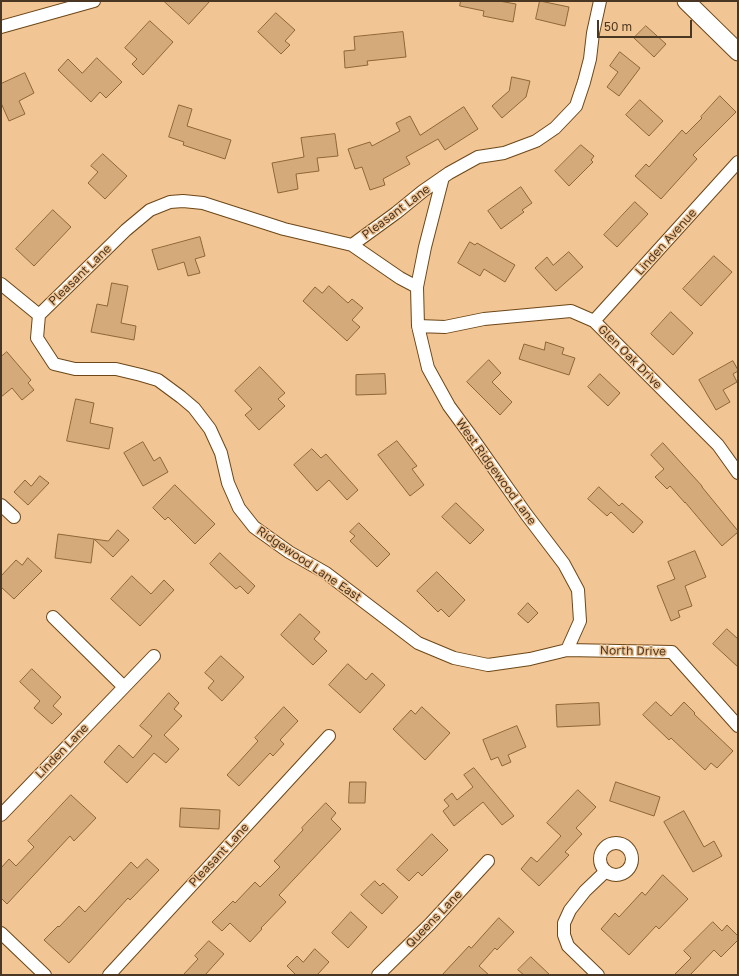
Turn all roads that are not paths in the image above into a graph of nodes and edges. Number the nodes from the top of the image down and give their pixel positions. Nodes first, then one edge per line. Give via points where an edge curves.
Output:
1 (94, 1) edge
2 (600, 1) edge
3 (686, 1) edge
4 (1, 27) edge
5 (738, 52) edge
6 (738, 162) edge
7 (443, 177) junction
8 (352, 245) junction
9 (1, 284) edge
10 (417, 287) junction
11 (39, 315) junction
12 (594, 322) junction
13 (418, 326) junction
14 (737, 469) edge
15 (1, 505) edge
16 (14, 517) dead end
17 (53, 617) dead end
18 (567, 650) junction
19 (154, 656) dead end
20 (124, 687) junction
21 (738, 726) edge
22 (329, 736) dead end
23 (1, 815) edge
24 (488, 861) dead end
25 (606, 871) dead end
26 (1, 934) edge
27 (46, 975) edge
28 (109, 975) edge
29 (378, 975) edge
30 (598, 975) edge

1 - 4 street
2 - 7 street, Pleasant Lane via 590,59 576,106 555,128 536,141 504,153 478,157
3 - 5 street
6 - 12 street, Linden Avenue
7 - 8 street, Pleasant Lane
7 - 10 street, West Ridgewood Lane
8 - 10 street
8 - 11 street, Pleasant Lane via 284,229 203,203 170,202 150,210 126,230
9 - 11 street
10 - 13 street, West Ridgewood Lane
11 - 18 street, Ridgewood Lane East via 37,338 54,364 75,368 116,369 158,380 194,408 210,429 221,453 228,483 239,508 254,527 289,552 326,573 418,643 454,658 488,665
12 - 13 street, Glen Oak Drive via 571,311 484,319 445,327
12 - 14 street, Glen Oak Drive via 718,445
13 - 18 street, West Ridgewood Lane via 428,368 449,406 564,564 578,590 580,621
15 - 16 street
17 - 20 street
18 - 21 street, North Drive via 672,652
19 - 20 street, Linden Lane
20 - 23 street, Linden Lane
22 - 28 street, Pleasant Lane
24 - 29 street, Queens Lane via 430,924
25 - 30 street via 570,910 564,923 564,935 568,946
26 - 27 street

